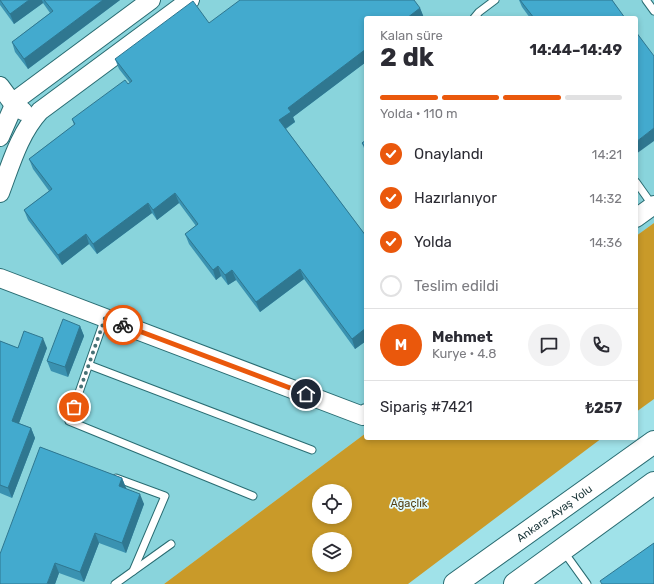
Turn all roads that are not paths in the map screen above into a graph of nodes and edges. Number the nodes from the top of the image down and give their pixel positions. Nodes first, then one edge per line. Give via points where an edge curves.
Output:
1 (151, 0) edge
2 (190, 0) edge
3 (495, 0) edge
4 (646, 0) edge
5 (654, 11) edge
6 (476, 16) edge
7 (0, 86) edge
8 (14, 105) junction
9 (34, 118) junction
10 (0, 137) edge
11 (638, 185) edge
12 (0, 193) edge
13 (654, 205) edge
14 (638, 217) edge
15 (0, 278) edge
16 (105, 318) junction
17 (88, 365) junction
18 (364, 415) edge
19 (654, 442) edge
20 (312, 450) dead end
21 (108, 475) edge
22 (654, 483) edge
23 (253, 496) dead end
24 (171, 544) dead end
25 (562, 549) junction
26 (134, 571) junction
27 (115, 584) edge
28 (455, 584) edge
29 (515, 584) edge
30 (587, 584) edge

1 - 8 street via 20,97
2 - 9 street via 40,110
3 - 6 lane
4 - 5 lane
7 - 8 street
8 - 9 street
8 - 10 street
9 - 12 street via 22,137
11 - 13 lane
13 - 14 street
15 - 16 street
16 - 17 lane
16 - 18 street
17 - 20 lane
17 - 23 lane via 69,421
19 - 28 highway, Ankara-Ayaş Yolu
21 - 26 lane via 165,496
22 - 25 highway
24 - 26 lane
25 - 29 highway
25 - 30 lane
26 - 27 lane

